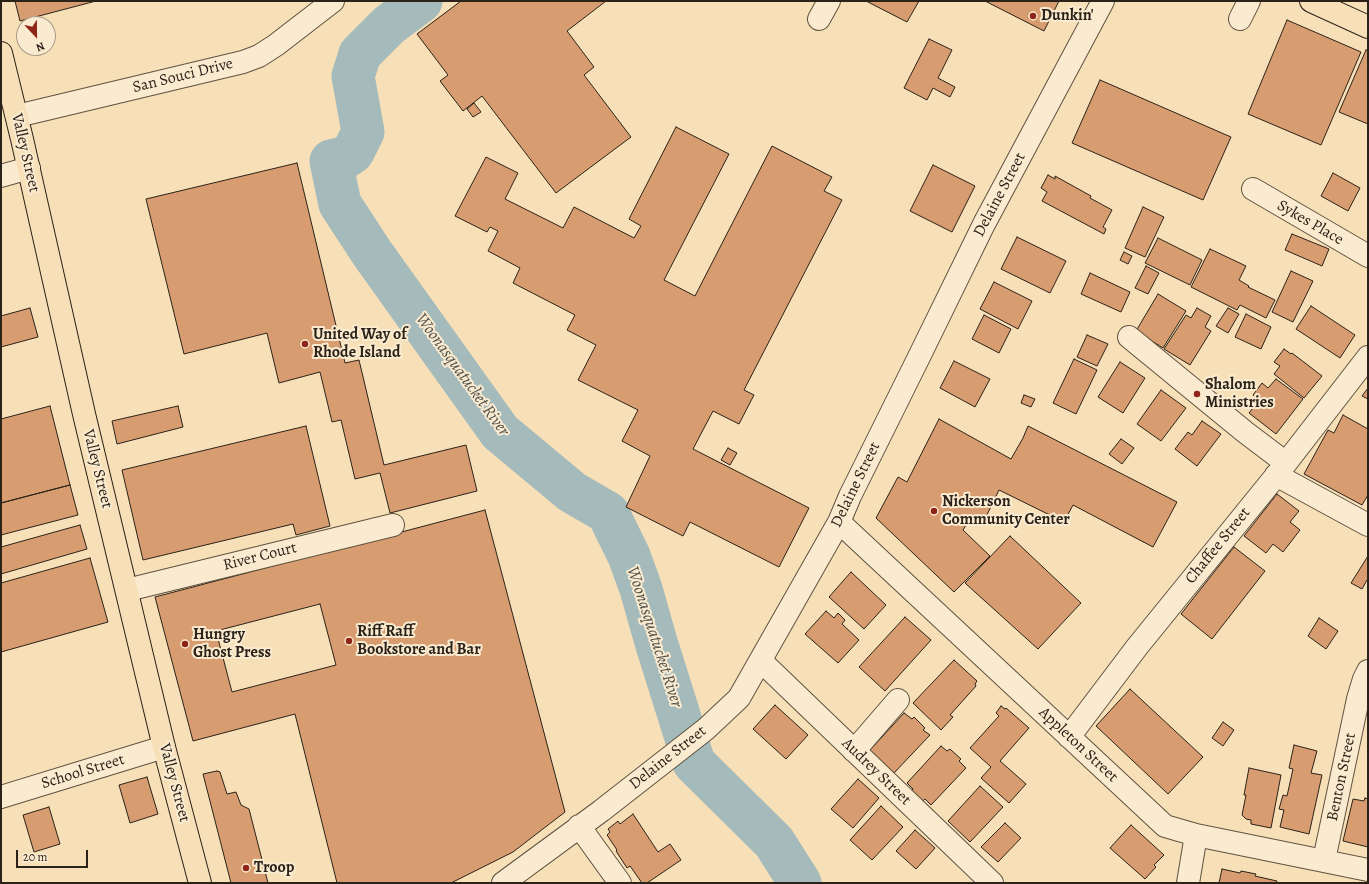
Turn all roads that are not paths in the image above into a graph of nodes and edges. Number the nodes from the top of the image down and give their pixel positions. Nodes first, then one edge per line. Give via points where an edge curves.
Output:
1 (332, 1) edge
2 (1103, 1) edge
3 (1310, 1) edge
4 (1368, 27) edge
5 (1, 53) edge
6 (17, 116) junction
7 (29, 168) junction
8 (1, 176) edge
9 (1253, 189) dead end
10 (1368, 256) edge
11 (1129, 337) dead end
12 (1368, 357) edge
13 (1281, 469) junction
14 (838, 522) junction
15 (393, 525) dead end
16 (1368, 525) edge
17 (127, 590) junction
18 (760, 661) junction
19 (1367, 677) edge
20 (898, 700) dead end
21 (1069, 737) junction
22 (164, 747) junction
23 (854, 751) junction
24 (1, 797) edge
25 (579, 826) junction
26 (1196, 835) junction
27 (1324, 860) junction
28 (1368, 870) edge
29 (200, 883) edge
30 (503, 883) edge
31 (620, 883) edge
32 (992, 883) edge
33 (1188, 883) edge

1 - 6 street, San Souci Drive via 276,45 243,62
2 - 14 street, Delaine Street via 984,224
3 - 4 main road
5 - 6 main road, Valley Street
6 - 7 main road, Valley Street
7 - 8 street
7 - 17 main road, Valley Street via 82,407
9 - 10 street, Sykes Place
11 - 13 street via 1245,432
12 - 13 street, Chaffee Street
13 - 16 street
13 - 21 street, Chaffee Street via 1137,647
14 - 18 street, Delaine Street
14 - 21 street, Appleton Street
15 - 17 street, River Court
17 - 22 main road, Valley Street
18 - 23 street, Audrey Street
18 - 25 street, Delaine Street via 739,698 726,711
19 - 27 street, Benton Street via 1358,699
20 - 23 street
21 - 26 street, Appleton Street via 1164,826
22 - 24 street, School Street
22 - 29 main road, Valley Street
23 - 32 street, Audrey Street
25 - 30 street, Delaine Street
25 - 31 street
26 - 27 street, Appleton Street
26 - 33 street
27 - 28 street, Appleton Street

